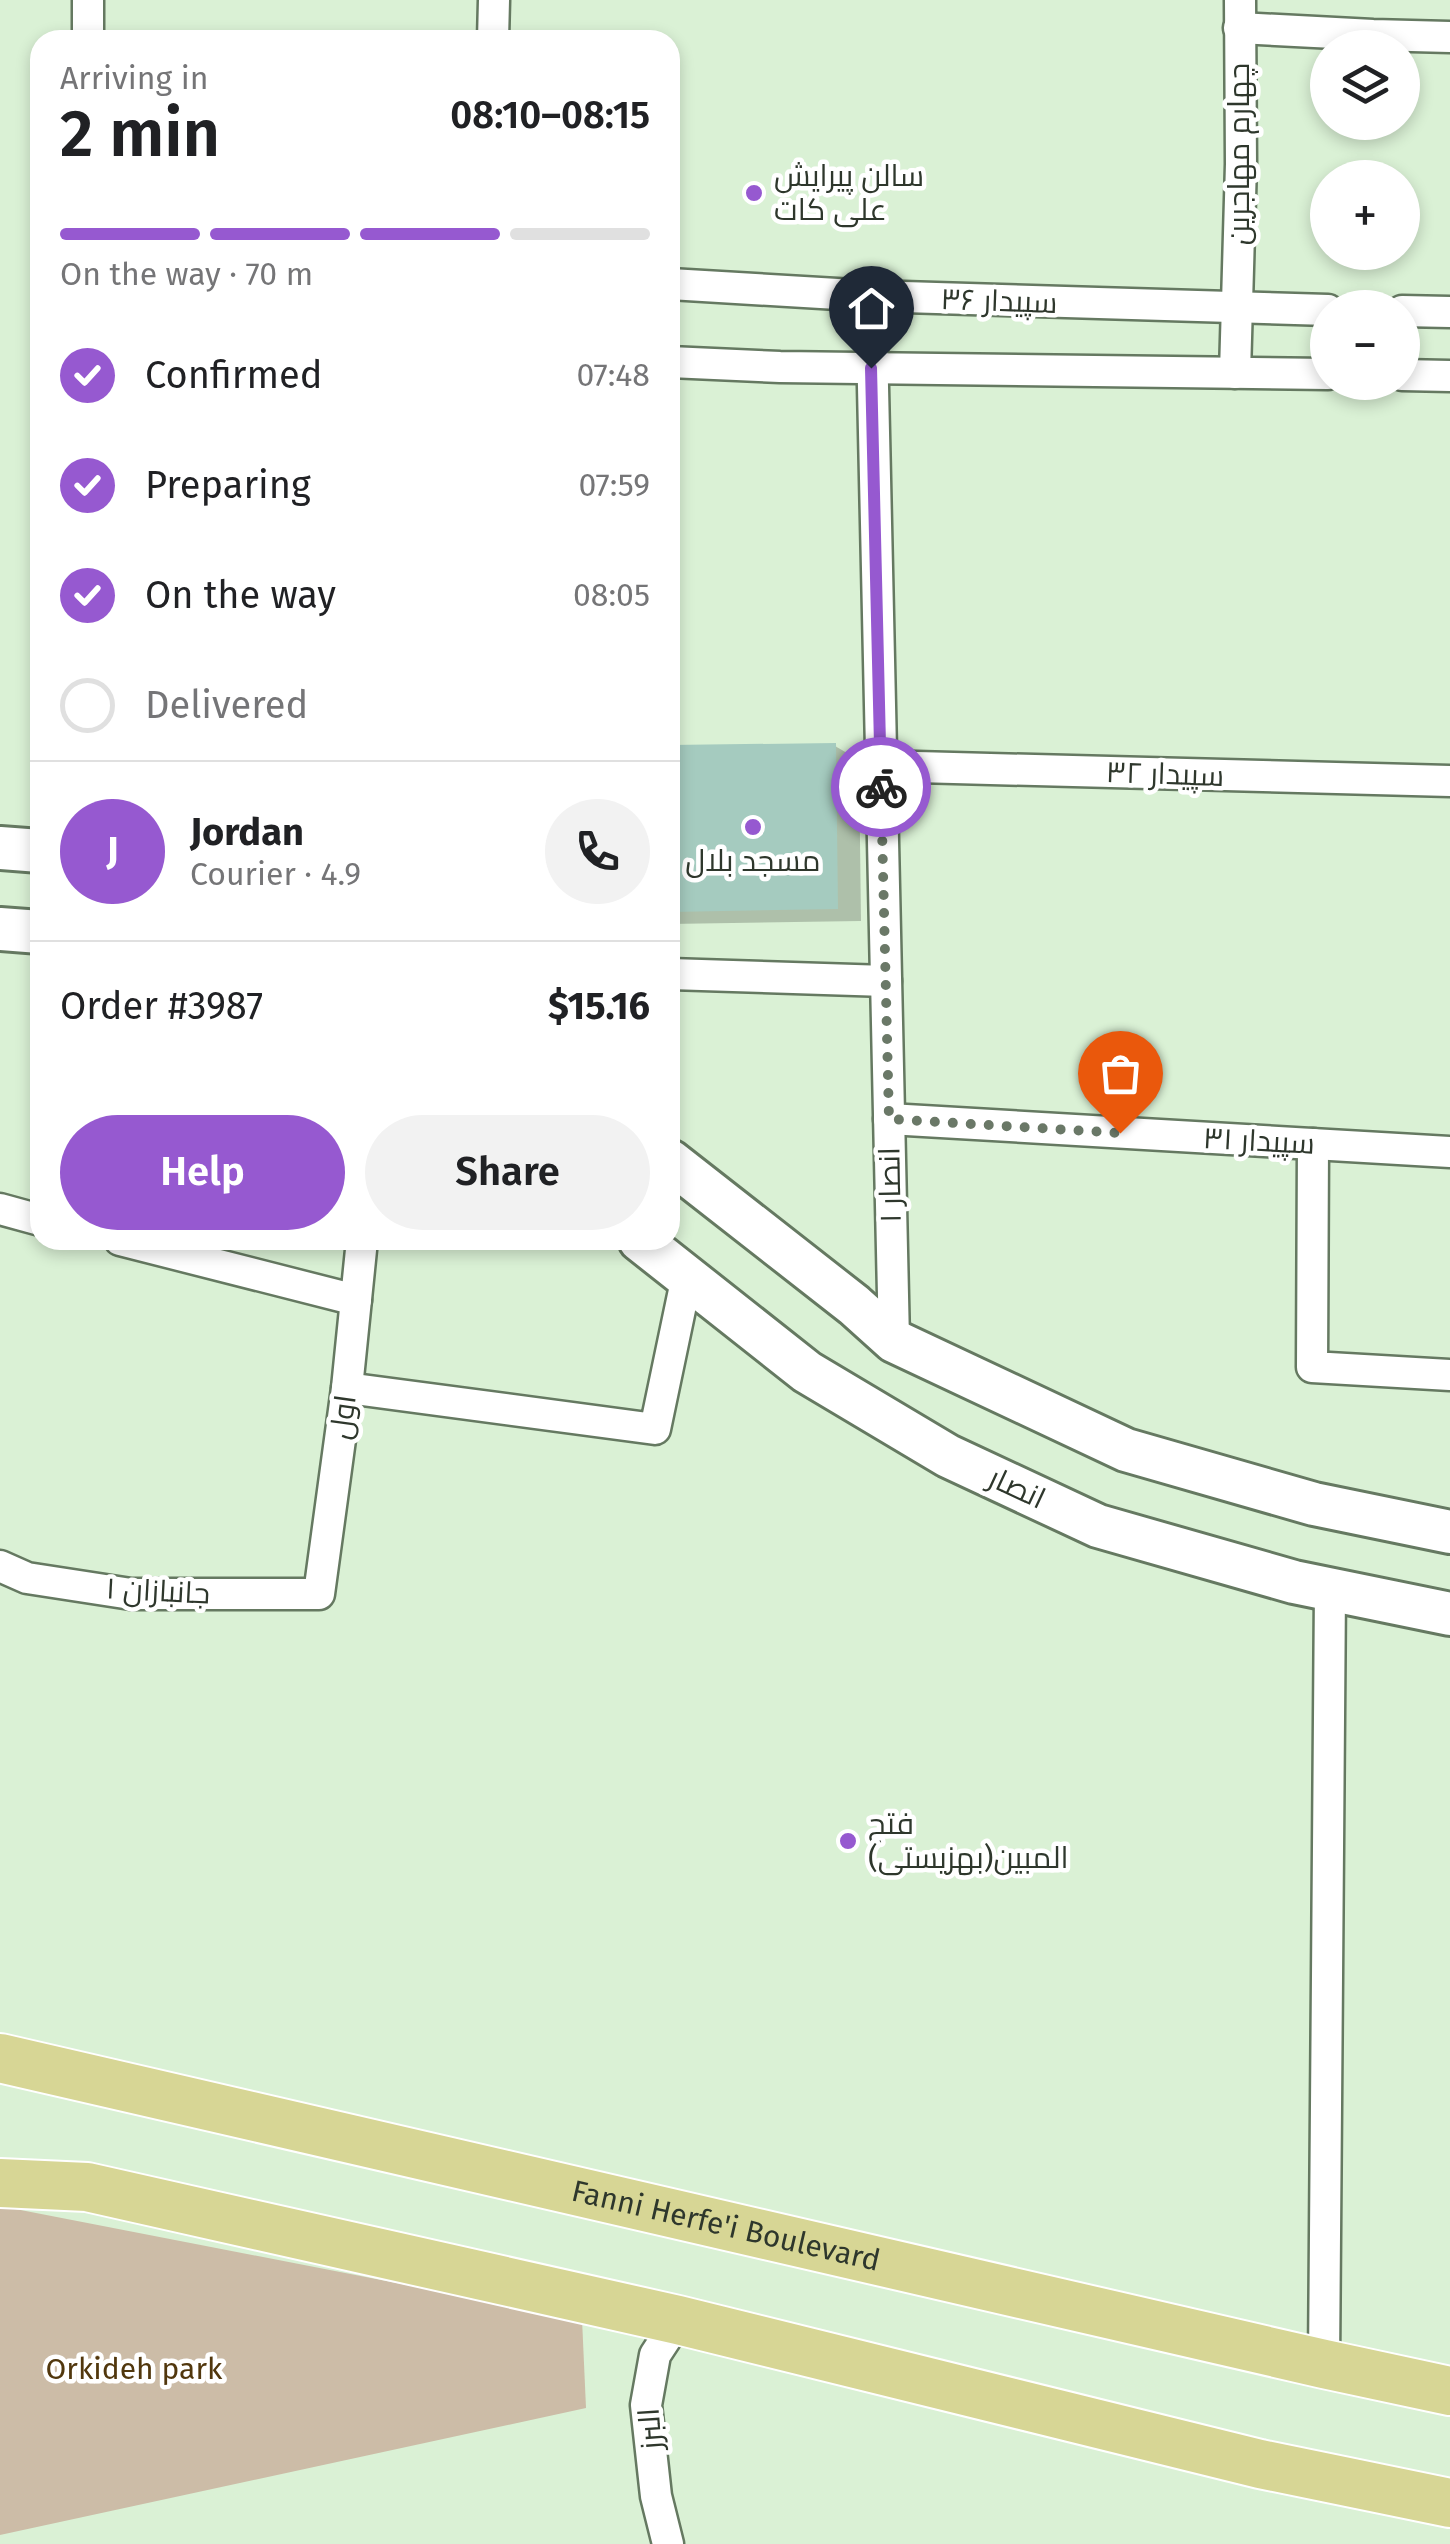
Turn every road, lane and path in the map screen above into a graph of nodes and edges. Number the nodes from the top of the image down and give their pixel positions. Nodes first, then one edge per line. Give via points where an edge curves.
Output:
1 (88, 0) edge
2 (494, 0) edge
3 (1240, 14) edge
4 (88, 30) edge
5 (493, 30) edge
6 (1450, 36) edge
7 (680, 285) edge
8 (871, 296) junction
9 (1238, 308) junction
10 (1310, 310) edge
11 (1420, 311) edge
12 (1450, 312) edge
13 (680, 362) edge
14 (871, 368) junction
15 (1234, 373) junction
16 (1310, 374) edge
17 (1420, 375) edge
18 (1450, 376) edge
19 (880, 766) junction
20 (1450, 782) edge
21 (0, 848) edge
22 (30, 851) edge
23 (0, 929) edge
24 (30, 931) edge
25 (680, 974) edge
26 (886, 981) junction
27 (889, 1119) junction
28 (1312, 1144) junction
29 (1450, 1152) edge
30 (680, 1170) edge
31 (0, 1210) edge
32 (30, 1218) edge
33 (159, 1250) edge
34 (361, 1250) edge
35 (653, 1250) edge
36 (687, 1276) junction
37 (356, 1300) junction
38 (894, 1342) junction
39 (1450, 1375) edge
40 (347, 1388) junction
41 (1450, 1532) edge
42 (0, 1566) edge
43 (1330, 1589) junction
44 (319, 1594) joint
45 (1450, 1614) edge
46 (0, 2058) edge
47 (0, 2183) edge
48 (678, 2320) junction
49 (1324, 2364) junction
50 (1450, 2391) edge
51 (1450, 2504) edge
52 (668, 2544) edge

1 - 4 street
2 - 5 street
3 - 6 street via 1373,36
3 - 9 street, چهارم مهاجرین
7 - 8 street, سپیدار ۳۶
8 - 9 street, سپیدار ۳۶
8 - 14 street, انصار ۱
9 - 10 street, سپیدار ۳۶
9 - 15 street, چهارم مهاجرین
11 - 12 street
13 - 14 street
14 - 15 street
14 - 19 street, انصار ۱
15 - 16 street
17 - 18 street
19 - 20 street, سپیدار ۳۲
19 - 26 street, انصار ۱
21 - 22 main road
23 - 24 main road
25 - 26 street
26 - 27 street, انصار ۱
27 - 28 street, سپیدار ۳۱
27 - 38 street, انصار ۱
28 - 29 street, سپیدار ۳۱
28 - 39 street via 1312,1367
30 - 38 main road
31 - 32 street
33 - 37 street
34 - 37 street, اول
35 - 36 main road, انصار
36 - 40 street via 655,1429
36 - 43 main road, انصار via 808,1372 948,1456 1098,1526
37 - 40 street, اول
38 - 41 main road via 1126,1450 1314,1504
40 - 44 street, اول
42 - 44 street, جانبازان ۱ via 27,1578 131,1594
43 - 45 main road, انصار
43 - 49 street
46 - 49 main road, Fanni Herfe'i Boulevard
47 - 48 main road via 87,2187
48 - 51 main road via 1260,2464
48 - 52 street, البرز via 655,2354 646,2405
49 - 50 main road, Fanni Herfe'i Boulevard

